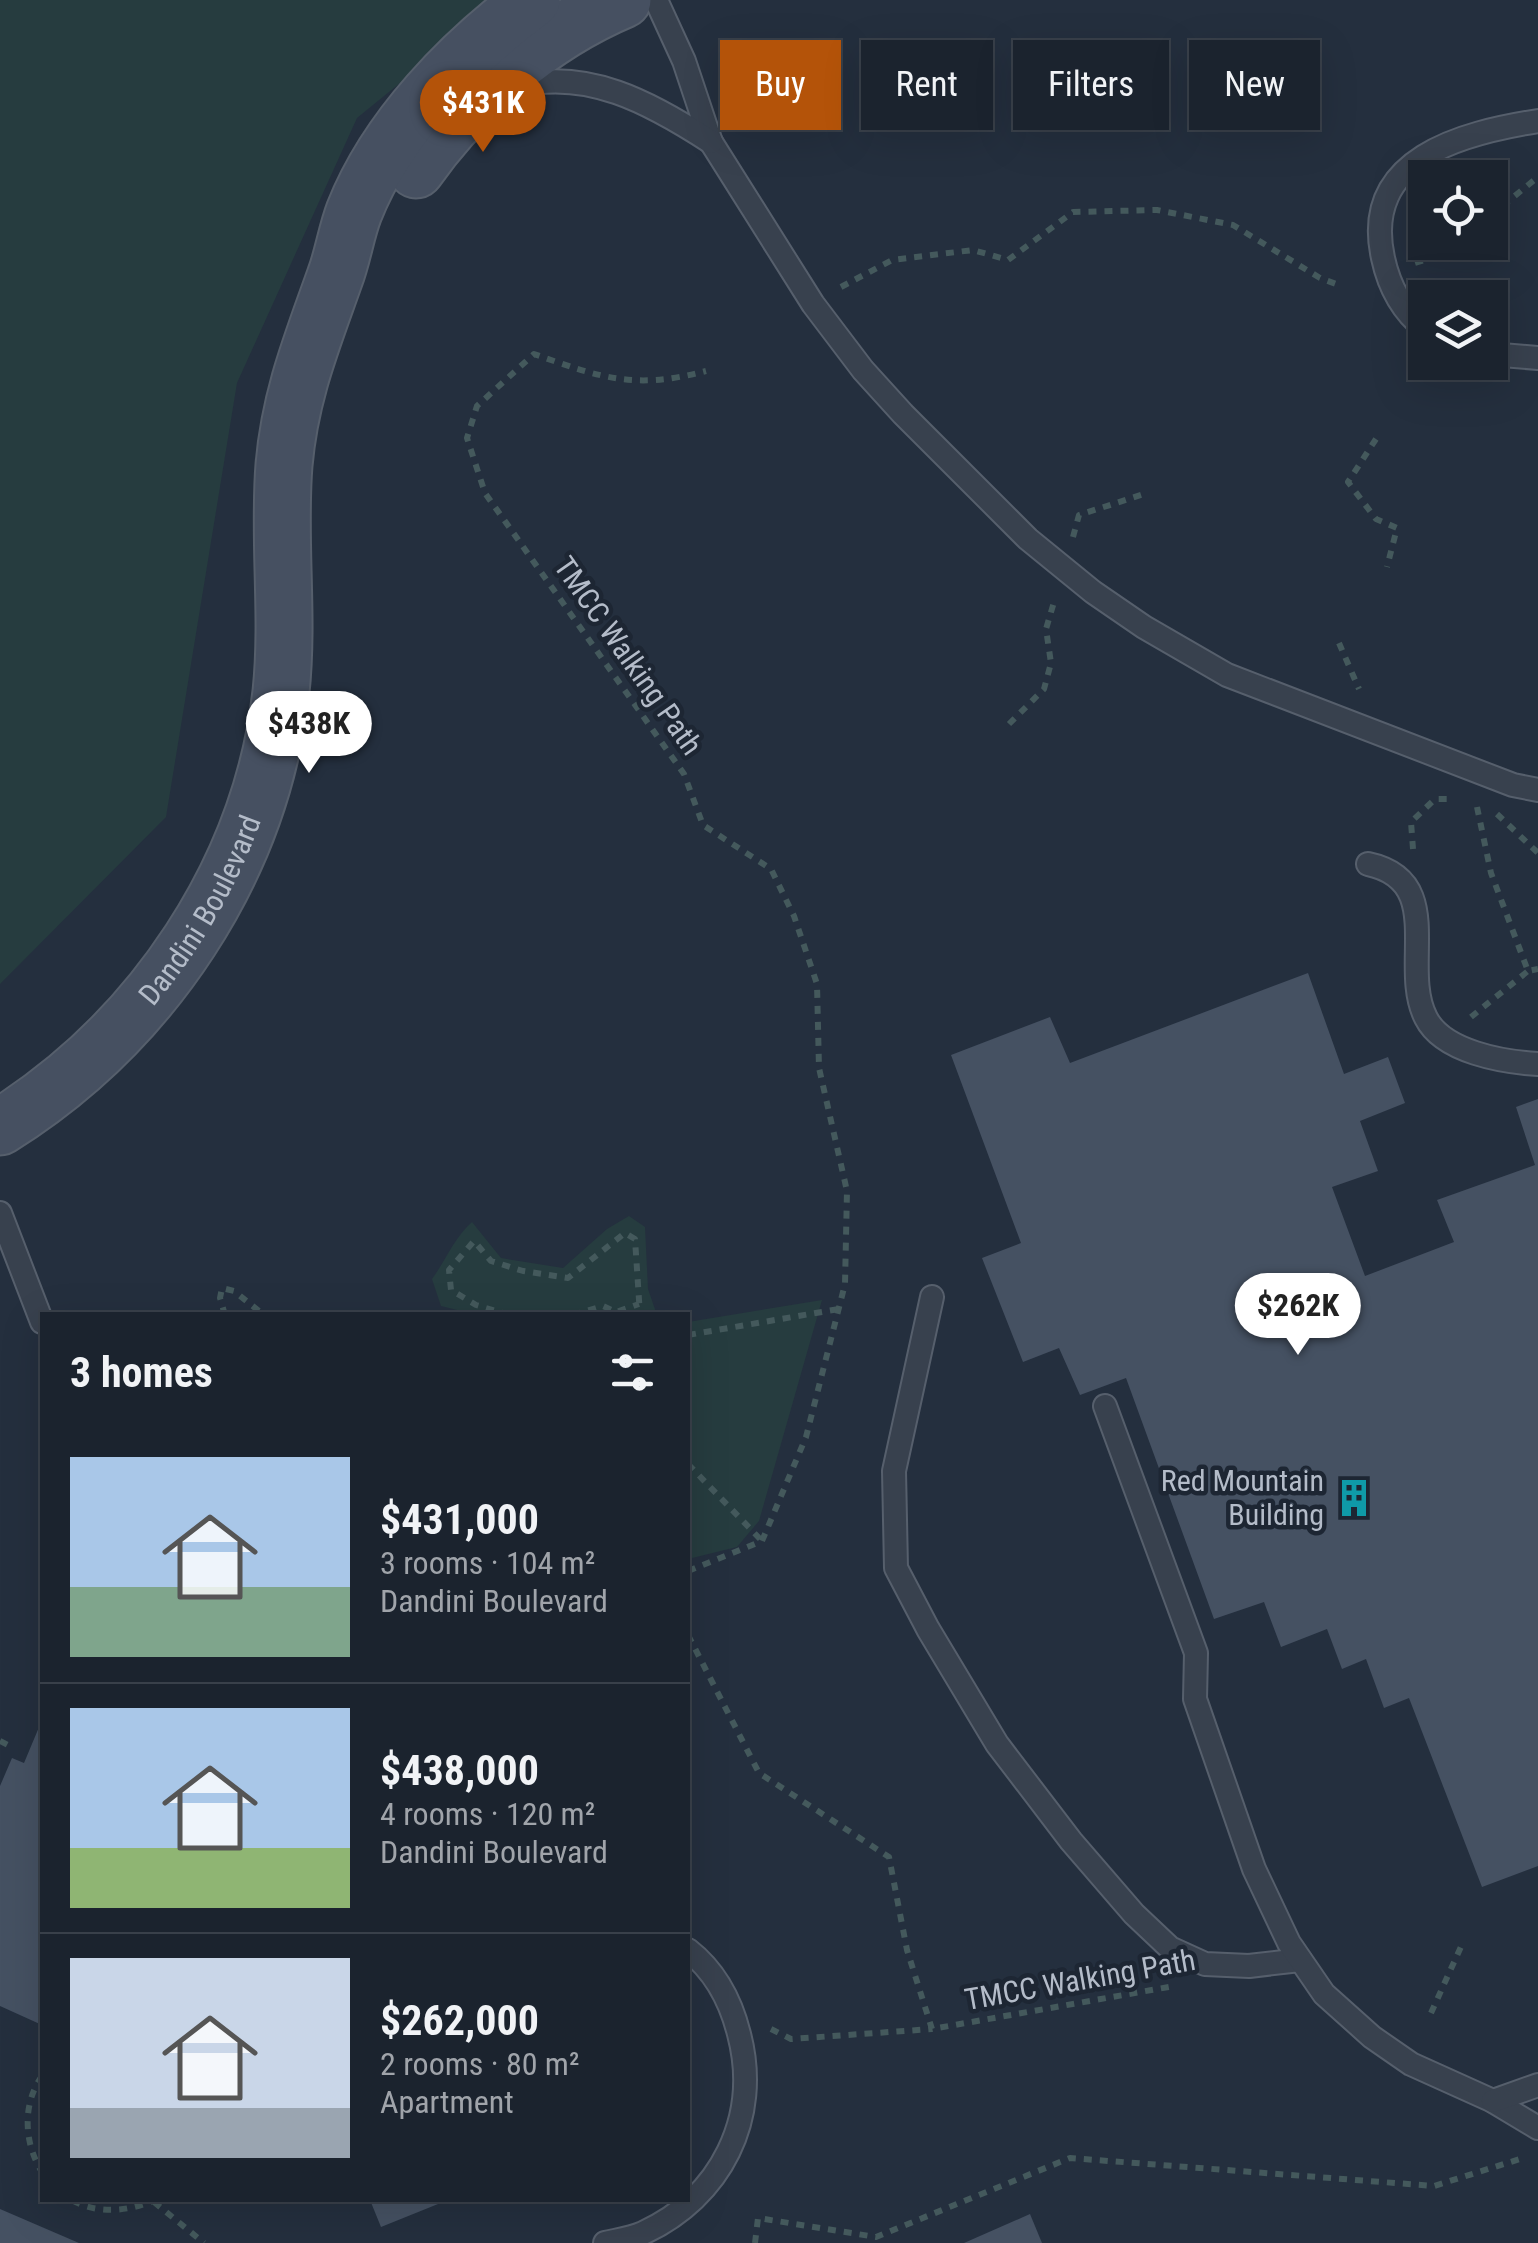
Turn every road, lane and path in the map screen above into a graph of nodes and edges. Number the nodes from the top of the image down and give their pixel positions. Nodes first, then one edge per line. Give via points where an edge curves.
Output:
1 (532, 0) edge
2 (623, 0) edge
3 (656, 0) edge
4 (464, 113) junction
5 (1538, 121) edge
6 (710, 142) junction
7 (1538, 177) edge
8 (1508, 201) edge
9 (1424, 260) edge
10 (1414, 263) dead end
11 (336, 276) junction
12 (1336, 284) dead end
13 (827, 295) dead end
14 (1408, 313) edge
15 (1508, 356) edge
16 (1538, 358) edge
17 (706, 371) dead end
18 (1376, 440) dead end
19 (1388, 567) dead end
20 (1339, 643) dead end
21 (1363, 700) dead end
22 (1538, 790) edge
23 (1470, 800) junction
24 (1411, 822) dead end
25 (1538, 853) edge
26 (1368, 864) dead end
27 (1538, 969) edge
28 (1528, 971) junction
29 (1468, 1019) dead end
30 (1538, 1064) edge
31 (0, 1127) edge
32 (0, 1213) edge
33 (932, 1296) dead end
34 (638, 1304) junction
35 (839, 1309) junction
36 (224, 1312) edge
37 (260, 1312) edge
38 (499, 1312) edge
39 (583, 1312) edge
40 (616, 1312) edge
41 (616, 1312) edge
42 (639, 1312) edge
43 (40, 1317) edge
44 (690, 1335) edge
45 (1105, 1406) dead end
46 (690, 1466) edge
47 (762, 1541) junction
48 (690, 1570) edge
49 (690, 1639) edge
50 (0, 1742) edge
51 (14, 1748) dead end
52 (1464, 1940) dead end
53 (690, 1952) edge
54 (1300, 1960) junction
55 (1186, 1984) dead end
56 (731, 2008) junction
57 (1431, 2013) dead end
58 (932, 2029) junction
59 (40, 2079) edge
60 (1538, 2085) edge
61 (1493, 2101) junction
62 (20, 2104) dead end
63 (1538, 2128) edge
64 (1538, 2152) edge
65 (690, 2201) edge
66 (153, 2202) edge
67 (155, 2202) edge
68 (689, 2202) edge
69 (115, 2220) dead end
70 (204, 2243) edge
71 (606, 2243) edge
72 (755, 2243) edge

1 - 11 main road, Dandini Boulevard via 468,52 409,121 355,209
2 - 4 main road, Dandini Boulevard via 532,54
3 - 6 lane
4 - 6 lane via 515,86 560,80 624,94
4 - 11 main road, Dandini Boulevard via 362,251
5 - 14 lane via 1446,145 1407,166 1393,182 1380,225 1383,260
6 - 22 lane via 774,247 863,370 956,470 1064,570 1227,675
7 - 8 path
9 - 10 path
11 - 31 main road, Dandini Boulevard via 300,374 290,424 282,688 270,757 237,856 176,964 137,1011 67,1077
12 - 13 path via 1234,225 1157,210 1073,212 1008,260 973,250 892,260
15 - 16 lane
17 - 35 path, TMCC Walking Path via 666,382 602,378 534,354 477,406 467,438 485,493 684,774 704,825 771,869 794,916 817,984 819,1068 848,1190
18 - 19 path via 1348,482 1376,519 1397,528
20 - 21 path
23 - 24 path via 1435,799
23 - 25 path via 1492,810
23 - 28 path via 1479,809 1491,873
26 - 30 lane via 1403,878 1410,893 1419,995 1428,1022 1460,1045
27 - 28 path
28 - 29 path
32 - 43 lane
33 - 54 lane via 894,1471 896,1568 928,1629 1028,1786 1170,1948 1205,1964
34 - 38 path via 635,1240 626,1233 568,1278 491,1261 474,1241 450,1270 451,1290
34 - 41 path
34 - 42 path
35 - 44 path
35 - 47 path, TMCC Walking Path via 806,1438
36 - 37 path via 222,1288
39 - 40 path via 603,1306
45 - 54 lane via 1196,1654 1195,1700 1254,1868
46 - 47 path
47 - 48 path
49 - 58 path, TMCC Walking Path via 759,1774 888,1858
50 - 51 path
52 - 57 path
53 - 56 lane
54 - 61 lane via 1324,1994 1372,2037 1411,2064
55 - 58 path, TMCC Walking Path
56 - 58 path via 791,2039
56 - 65 lane via 746,2058 739,2134 720,2171
59 - 62 path
60 - 61 lane
61 - 63 lane
64 - 72 path via 1434,2186 1070,2158 876,2237 758,2218
66 - 69 path
67 - 70 path
68 - 71 lane via 642,2234

